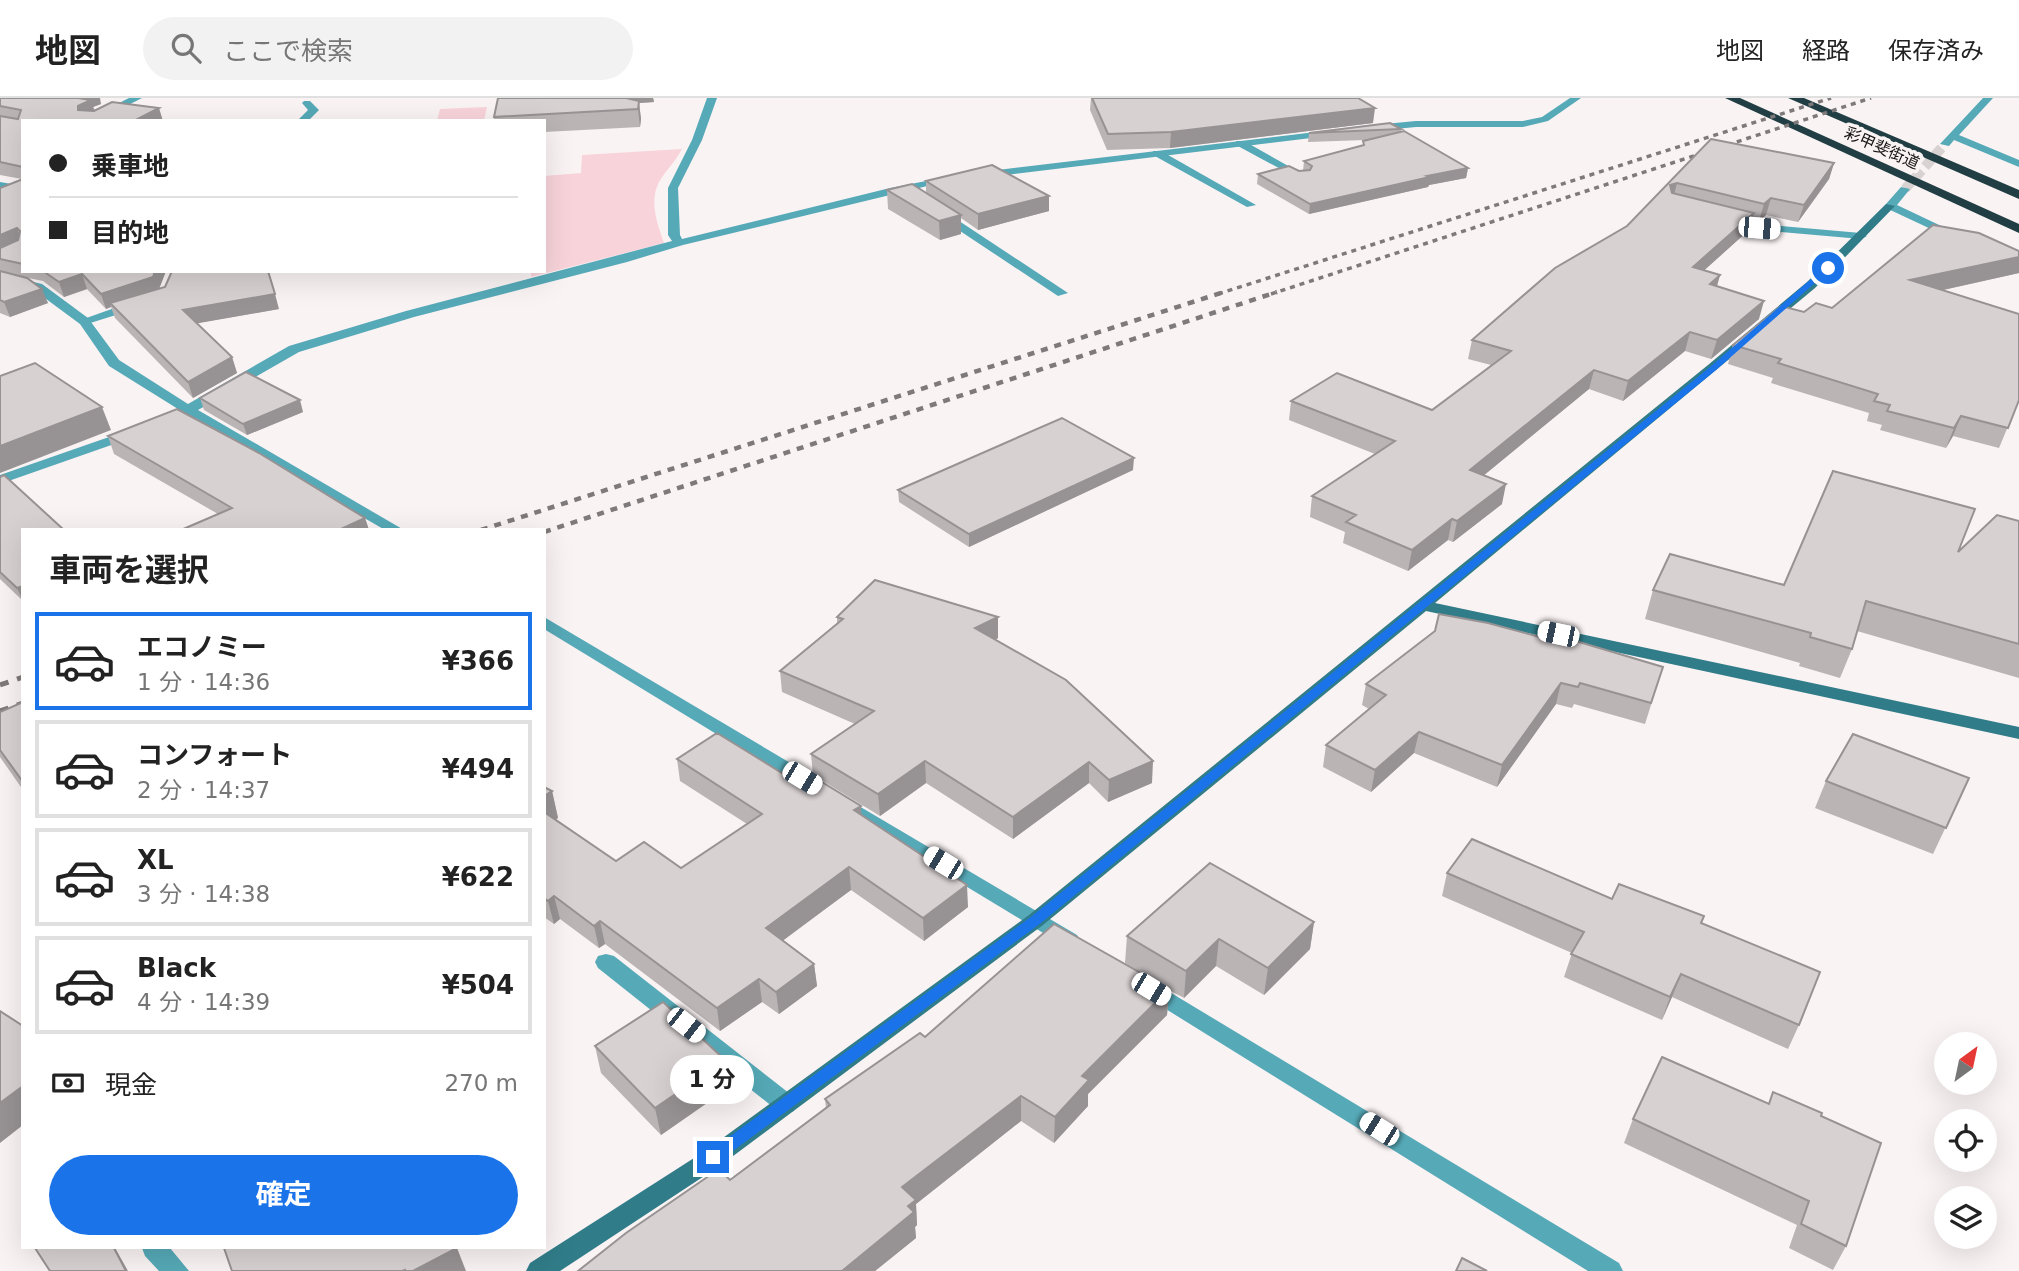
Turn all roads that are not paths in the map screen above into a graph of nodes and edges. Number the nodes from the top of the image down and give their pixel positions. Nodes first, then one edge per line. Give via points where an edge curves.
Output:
1 (137, 98) edge
2 (712, 98) edge
3 (1576, 98) edge
4 (1731, 98) edge
5 (1795, 98) edge
6 (1988, 98) edge
7 (307, 103) dead end
8 (93, 119) edge
9 (304, 119) edge
10 (1364, 129) edge
11 (1339, 132) edge
12 (1240, 143) junction
13 (1157, 153) junction
14 (2019, 164) edge
15 (967, 177) edge
16 (1303, 177) edge
17 (954, 178) edge
18 (0, 185) edge
19 (902, 188) junction
20 (21, 189) edge
21 (1905, 189) tunnel mouth
22 (2019, 195) edge
23 (913, 196) edge
24 (0, 198) edge
25 (1251, 205) dead end
26 (1890, 206) junction
27 (936, 211) edge
28 (1722, 218) edge
29 (2019, 229) edge
30 (1861, 236) junction
31 (1963, 240) edge
32 (679, 243) junction
33 (0, 278) edge
34 (1062, 293) dead end
35 (142, 303) edge
36 (84, 321) junction
37 (188, 410) junction
38 (0, 480) edge
39 (393, 528) edge
40 (1422, 605) junction
41 (546, 623) edge
42 (2019, 733) edge
43 (1036, 920) junction
44 (1083, 948) edge
45 (606, 962) dead end
46 (1130, 977) edge
47 (786, 1104) junction
48 (155, 1249) edge
49 (176, 1271) edge
50 (539, 1271) edge
51 (1610, 1271) edge

1 - 8 street
2 - 32 street via 673,188 674,235
3 - 10 street via 1545,118 1523,124
4 - 29 highway, 彩甲斐街道
5 - 22 highway, 彩甲斐街道
6 - 14 street via 1948,140
7 - 9 street via 314,110
11 - 12 street
12 - 13 street
12 - 16 street
13 - 15 street
13 - 25 street
17 - 19 street
18 - 20 street
19 - 23 street
19 - 32 street
20 - 24 street
21 - 26 street
26 - 30 street
26 - 31 street
27 - 34 street
28 - 30 street via 1759,228
30 - 40 street via 1713,368
32 - 37 street via 294,349
33 - 36 street via 38,287
35 - 36 street
36 - 37 street via 114,363
37 - 38 street
37 - 39 street
40 - 42 street
40 - 43 street
41 - 43 street
43 - 44 street
43 - 47 street
45 - 47 street
46 - 51 street
47 - 50 street
48 - 49 street

